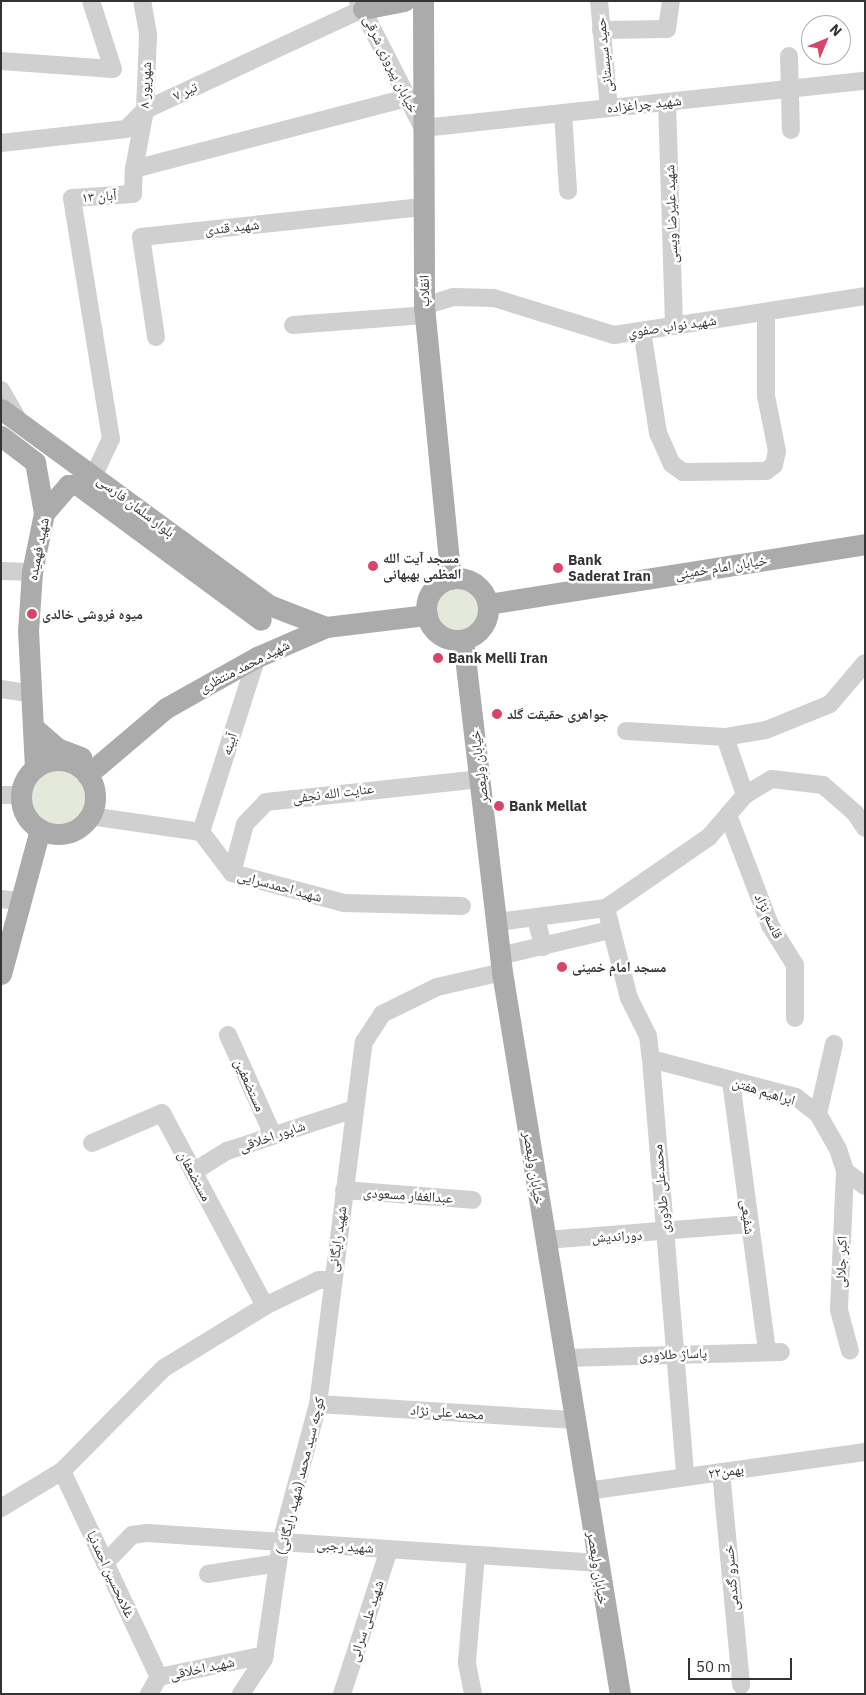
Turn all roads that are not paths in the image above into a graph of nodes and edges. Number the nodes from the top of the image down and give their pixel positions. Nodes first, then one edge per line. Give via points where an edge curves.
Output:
1 (91, 1) edge
2 (142, 1) edge
3 (404, 1) edge
4 (423, 1) edge
5 (598, 1) edge
6 (671, 1) edge
7 (361, 5) edge
8 (601, 30) junction
9 (789, 56) dead end
10 (1, 61) edge
11 (865, 81) edge
12 (789, 89) junction
13 (406, 98) junction
14 (667, 102) junction
15 (609, 108) junction
16 (145, 110) junction
17 (562, 113) junction
18 (423, 128) junction
19 (791, 130) dead end
20 (1, 143) edge
21 (134, 169) junction
22 (568, 191) dead end
23 (424, 207) junction
24 (865, 296) edge
25 (425, 311) junction
26 (766, 312) junction
27 (293, 325) dead end
28 (674, 326) junction
29 (642, 331) junction
30 (156, 337) dead end
31 (1, 390) edge
32 (8, 412) edge
33 (1, 436) edge
34 (94, 475) junction
35 (44, 513) junction
36 (865, 544) edge
37 (1, 571) edge
38 (32, 572) junction
39 (452, 579) junction
40 (488, 604) junction
41 (265, 613) junction
42 (427, 615) junction
43 (326, 627) junction
44 (463, 640) junction
45 (258, 657) junction
46 (865, 663) edge
47 (1, 689) edge
48 (31, 694) junction
49 (33, 727) junction
50 (626, 731) dead end
51 (725, 737) junction
52 (106, 758) junction
53 (36, 768) junction
54 (87, 775) junction
55 (481, 778) junction
56 (12, 795) edge
57 (745, 795) junction
58 (728, 815) junction
59 (90, 816) junction
60 (865, 828) edge
61 (40, 829) junction
62 (201, 832) junction
63 (232, 873) junction
64 (11, 900) edge
65 (462, 906) dead end
66 (606, 908) junction
67 (536, 918) junction
68 (497, 922) junction
69 (610, 930) junction
70 (5, 942) edge
71 (543, 947) junction
72 (501, 964) junction
73 (1, 974) edge
74 (795, 1018) dead end
75 (228, 1035) dead end
76 (834, 1044) dead end
77 (651, 1059) junction
78 (731, 1081) junction
79 (354, 1109) junction
80 (818, 1114) junction
81 (273, 1135) junction
82 (92, 1143) dead end
83 (845, 1171) junction
84 (194, 1172) junction
85 (865, 1186) edge
86 (344, 1190) junction
87 (473, 1200) dead end
88 (749, 1224) junction
89 (665, 1234) junction
90 (546, 1240) junction
91 (331, 1280) junction
92 (265, 1306) junction
93 (850, 1351) dead end
94 (774, 1352) joint
95 (675, 1353) junction
96 (565, 1358) junction
97 (318, 1404) junction
98 (575, 1420) junction
99 (865, 1452) edge
100 (62, 1471) junction
101 (722, 1472) junction
102 (684, 1477) junction
103 (586, 1491) junction
104 (1, 1508) edge
105 (281, 1542) junction
106 (389, 1549) junction
107 (476, 1555) junction
108 (105, 1563) junction
109 (278, 1563) junction
110 (596, 1563) junction
111 (208, 1574) dead end
112 (265, 1655) junction
113 (159, 1677) junction
114 (741, 1685) dead end
115 (149, 1694) edge
116 (241, 1694) edge
117 (342, 1694) edge
118 (473, 1694) edge
119 (620, 1694) edge

1 - 10 street via 112,69
2 - 16 street, ۸ شهریور via 148,34
3 - 7 main road
4 - 18 main road, انقلاب
5 - 8 street, حمید سیستانی
6 - 8 street via 667,29
7 - 13 street, خیابان پیروزی شرقی
7 - 16 street, ۷ تیر
8 - 15 street, حمید سیستانی
9 - 12 street
11 - 12 street, شهید چراغزاده
12 - 14 street, شهید چراغزاده
12 - 19 street
13 - 18 street, خیابان پیروزی شرقی
13 - 21 street
14 - 15 street, شهید چراغزاده
14 - 28 street, شهید علیرضا ویسی
15 - 17 street, شهید چراغزاده
16 - 20 street, ۷ تیر via 126,129
16 - 21 street, ۸ شهریور
17 - 18 street, شهید چراغزاده
17 - 22 street
18 - 23 main road, انقلاب
21 - 34 street, ۱۳ آبان via 132,194 72,198 111,439
23 - 25 main road, انقلاب
23 - 30 street, شهید قندی via 141,237
24 - 26 street, شهید نواب صفوي
25 - 27 street, شهید نواب صفوي
25 - 29 street, شهید نواب صفوي via 454,297 494,298 614,335
25 - 39 main road, انقلاب
26 - 28 street, شهید نواب صفوي
26 - 29 street via 766,396 777,451 774,465 766,471 683,472 672,464 658,433
28 - 29 street, شهید نواب صفوي
31 - 32 street
32 - 34 main road, بلوار سلمان فارسی
33 - 35 main road via 35,462
34 - 41 main road, بلوار سلمان فارسی
35 - 38 main road, شهید فهمیده
35 - 41 main road, شهید فهمیده via 63,489 78,486
36 - 40 main road, خیابان امام خمینی
37 - 38 street
38 - 48 main road, شهید فهمیده via 28,631
39 - 40 main road via 475,584
39 - 42 main road via 432,592
40 - 44 main road via 483,627
41 - 43 main road
41 - 45 main road
42 - 43 main road, شهید محمد منتظری
42 - 44 main road via 440,635
43 - 45 main road, شهید محمد منتظری
44 - 55 main road, خیابان ولیعصر
45 - 52 main road, شهید محمد منتظری via 166,708
45 - 62 street, آبینه
46 - 51 street via 830,704 766,730
47 - 48 street
48 - 49 main road, شهید فهمیده
49 - 52 main road via 67,753
49 - 53 main road, شهید فهمیده
50 - 51 street
51 - 57 street
52 - 54 main road, شهید محمد منتظری
53 - 54 main road via 63,761
53 - 56 main road
54 - 59 main road via 94,788
55 - 63 street, عنایت الله نجفی via 266,802 245,824
55 - 68 main road, خیابان ولیعصر
56 - 61 main road via 29,820
57 - 58 street
57 - 60 street via 772,779 823,785 855,813
58 - 66 street via 709,837
58 - 74 street, قاسم نژاد via 770,925 795,965
59 - 61 main road via 68,833
59 - 62 street
61 - 64 main road
62 - 63 street, شهید احمدسرایی
63 - 65 street, شهید احمدسرایی via 344,903
64 - 70 main road
66 - 67 street
66 - 69 street, محمدعلی طلاوری
67 - 68 street
67 - 71 street
68 - 72 main road, خیابان ولیعصر
69 - 71 street, شهید رایگانی
69 - 77 street, محمدعلی طلاوری via 629,998 648,1036
70 - 73 main road
71 - 72 street, شهید رایگانی
72 - 79 street, شهید رایگانی via 437,988 382,1014 364,1042
72 - 90 main road, خیابان ولیعصر
75 - 81 street, مستضعفین
76 - 80 street
77 - 78 street, ابراهیم هفتن
77 - 89 street, محمدعلی طلاوری
78 - 80 street, ابراهیم هفتن via 796,1097
78 - 88 street, شفیعی
79 - 81 street, شاپور اخلاقی
79 - 86 street, شهید رایگانی
80 - 83 street, ابراهیم هفتن via 838,1149
81 - 84 street, شاپور اخلاقی via 227,1152
82 - 84 street, مستضعفان via 162,1113
83 - 85 street
83 - 93 street, اکبر جلالی via 839,1310
84 - 92 street, مستضعفان
86 - 87 street, عبدالغفار مسعودی
86 - 91 street, شهید رایگانی
88 - 89 street, دوراندیش
88 - 94 street, شفیعی
89 - 90 street, دوراندیش
89 - 95 street, محمدعلی طلاوری
90 - 96 main road, خیابان ولیعصر
91 - 92 street, شهید رایگانی via 319,1280
91 - 97 street, کوچه سید محمد (شهید رایگانی)
92 - 100 street, شهید رایگانی via 164,1368
94 - 95 street, پاساژ طلاوری
95 - 96 street, پاساژ طلاوری
95 - 102 street, محمدعلی طلاوری
96 - 98 main road, خیابان ولیعصر
97 - 98 street, محمد علی نژاد
97 - 105 street, کوچه سید محمد (شهید رایگانی)
98 - 103 main road, خیابان ولیعصر
99 - 101 street, ۲۲بهمن
100 - 104 street, شهید رایگانی
100 - 108 street, غلامحسین احمدنیا
101 - 102 street, ۲۲بهمن
101 - 114 street, خسرو گندمی
102 - 103 street, ۲۲بهمن
103 - 110 main road, خیابان ولیعصر
105 - 106 street, شهید رجبی
105 - 108 street, شهید رجبی via 132,1534
105 - 109 street, کوچه سید محمد (شهید رایگانی)
106 - 107 street, شهید رجبی
106 - 117 street, شهید علی سرائی
107 - 110 street, شهید رجبی
107 - 118 street via 467,1662
108 - 113 street, غلامحسین احمدنیا
109 - 111 street
109 - 112 street, کوچه سید محمد (شهید رایگانی)
110 - 119 main road, خیابان ولیعصر
112 - 113 street, شهید اخلاقی
112 - 116 street, کوچه سید محمد (شهید رایگانی)
113 - 115 street, شهید اخلاقی

